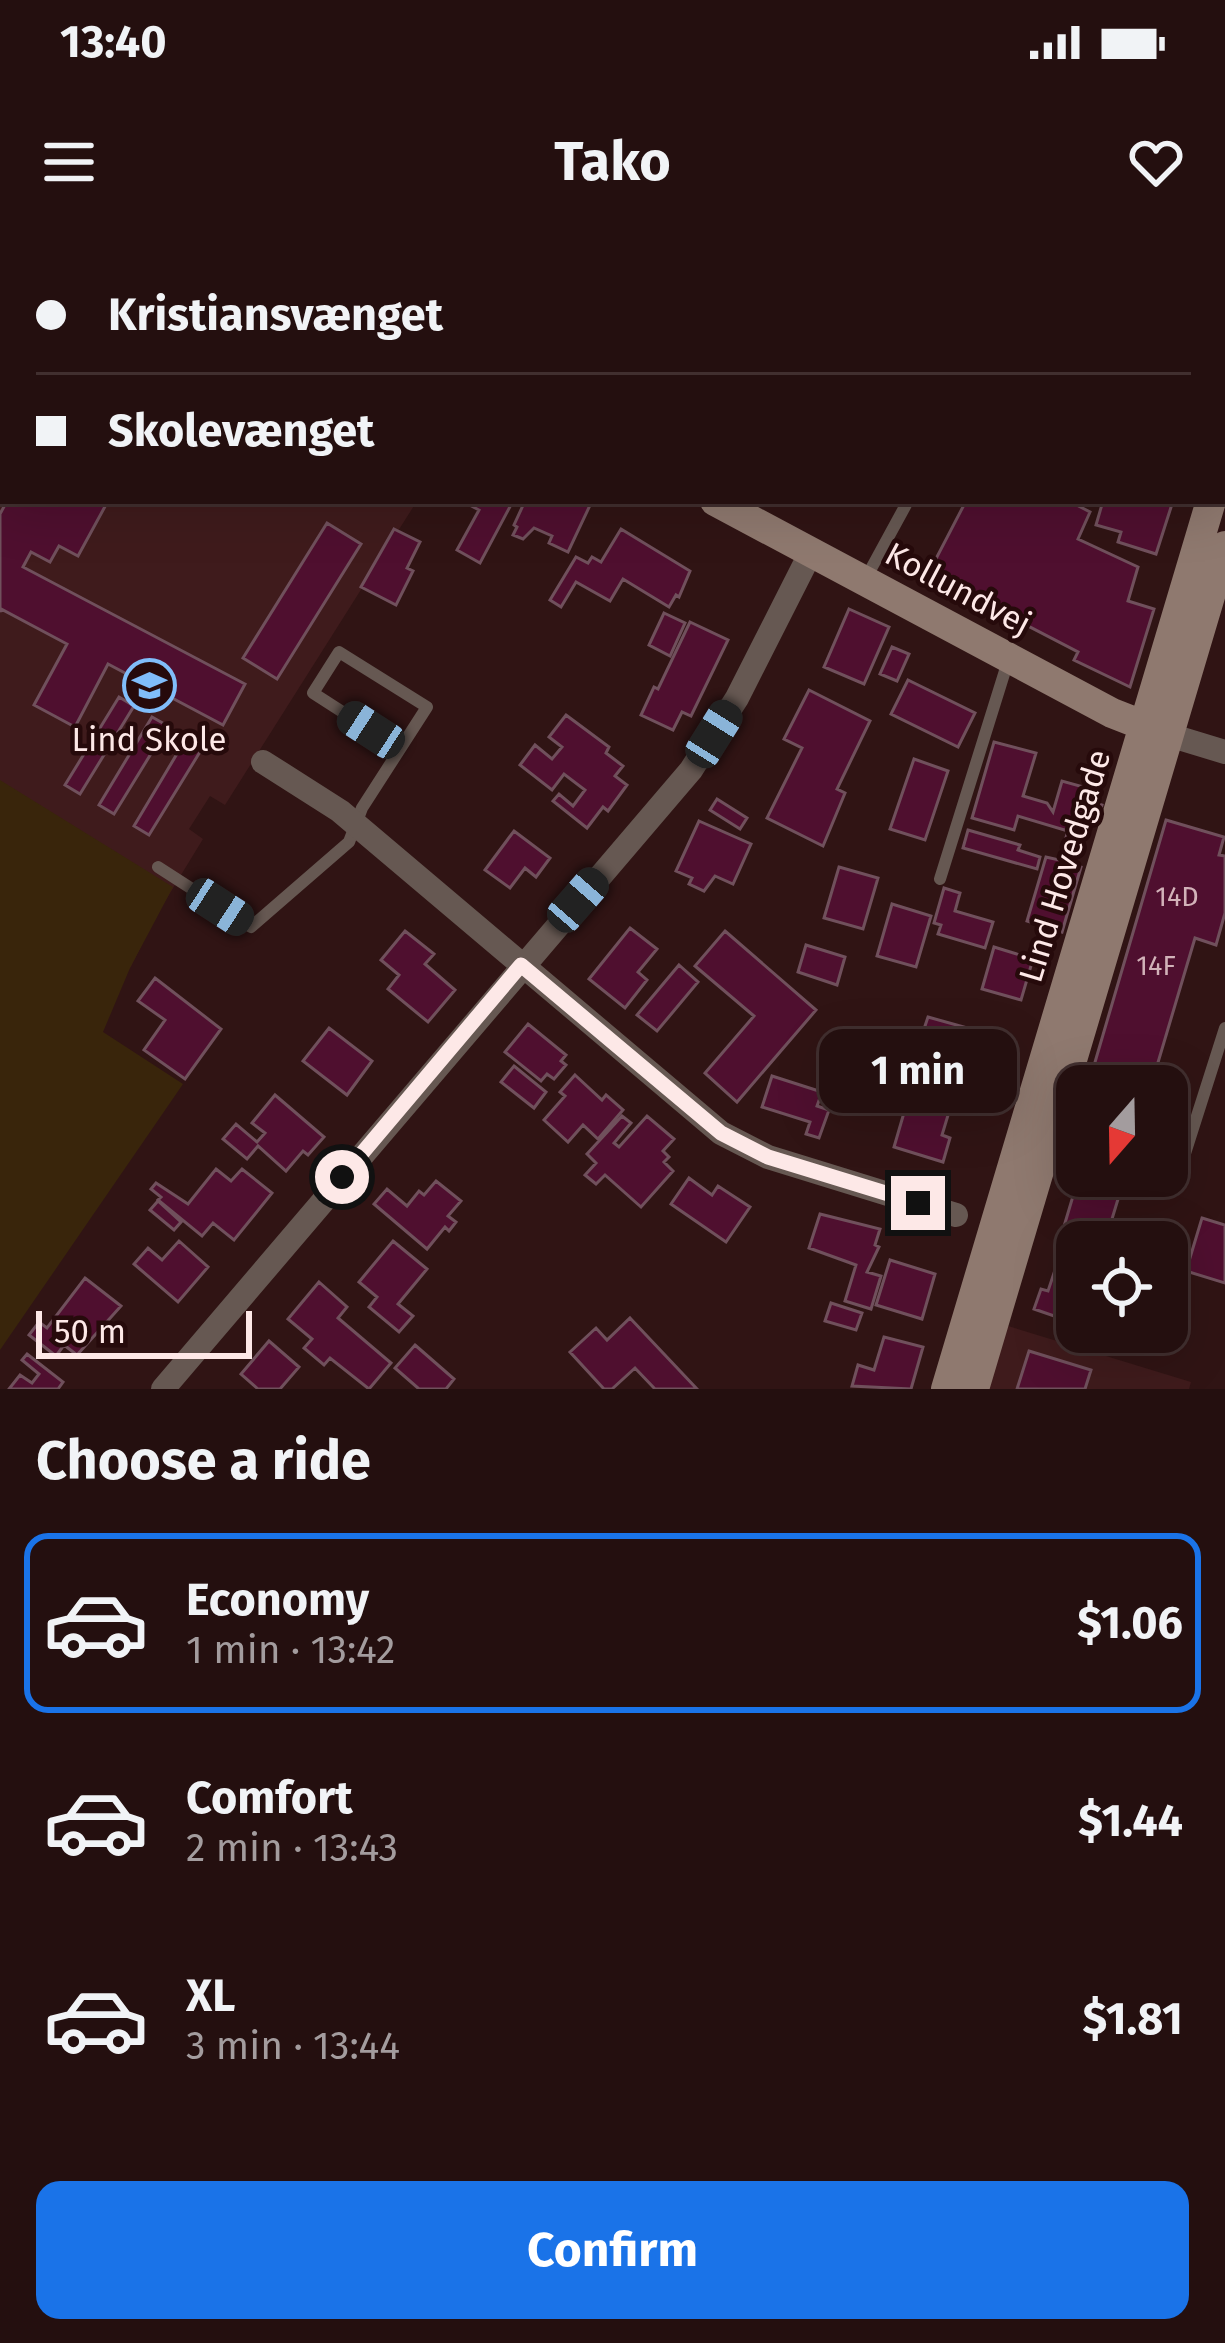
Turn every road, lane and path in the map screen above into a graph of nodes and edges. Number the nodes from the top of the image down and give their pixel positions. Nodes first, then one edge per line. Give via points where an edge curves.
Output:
1 (906, 504) edge
2 (1210, 504) edge
3 (732, 505) edge
4 (1225, 545) edge
5 (810, 554) junction
6 (866, 580) junction
7 (1009, 658) junction
8 (1156, 731) junction
9 (400, 749) junction
10 (1225, 752) edge
11 (263, 762) dead end
12 (356, 824) junction
13 (158, 867) dead end
14 (940, 879) dead end
15 (521, 965) junction
16 (1225, 1028) edge
17 (1188, 1144) edge
18 (956, 1215) dead end
19 (163, 1389) edge
20 (946, 1389) edge
21 (974, 1389) edge

1 - 6 lane
2 - 8 main road, Lind Hovedgade
3 - 5 main road, Kollundvej
4 - 8 main road, Lind Hovedgade
5 - 6 main road, Kollundvej
5 - 15 street via 691,770
6 - 7 main road, Kollundvej
7 - 8 main road, Kollundvej
7 - 14 lane
8 - 10 street
8 - 20 main road, Lind Hovedgade
8 - 21 main road, Lind Hovedgade
9 - 9 lane via 427,707 339,652 313,692
9 - 12 lane
11 - 12 street
12 - 13 lane via 349,842 251,927
12 - 15 street
15 - 18 street via 721,1133 768,1157
15 - 19 street
16 - 17 lane

